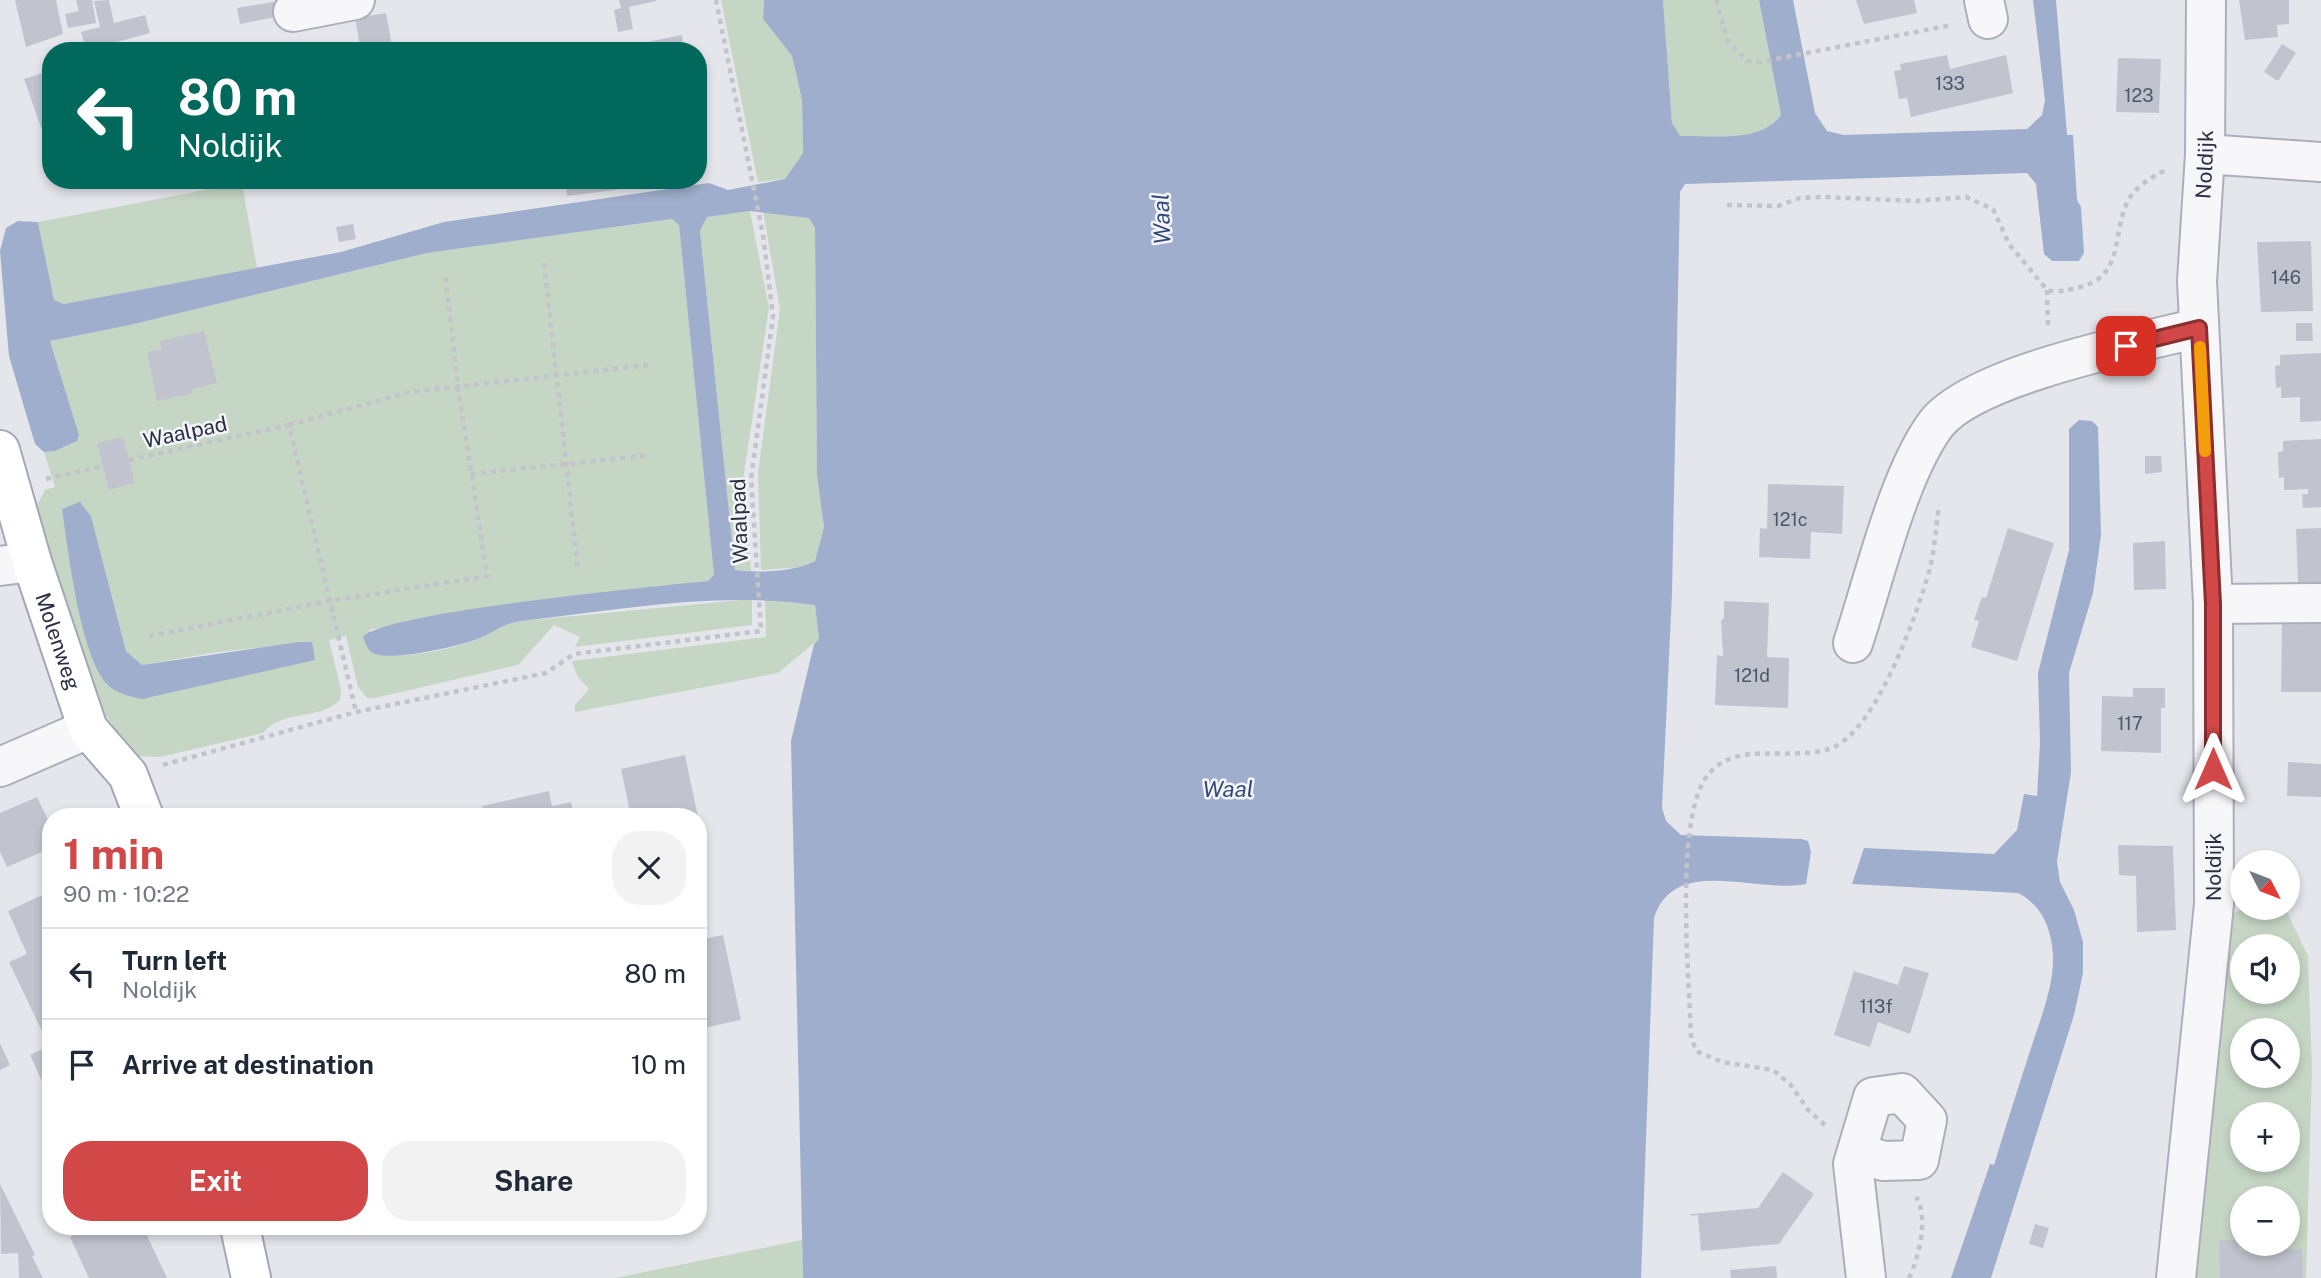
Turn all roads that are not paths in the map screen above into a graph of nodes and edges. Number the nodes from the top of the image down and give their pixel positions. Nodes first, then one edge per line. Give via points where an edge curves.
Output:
1 (355, 0) edge
2 (2206, 0) edge
3 (293, 12) dead end
4 (2205, 154) junction
5 (2321, 162) edge
6 (2199, 328) junction
7 (0, 450) edge
8 (16, 564) edge
9 (2321, 603) edge
10 (2213, 604) junction
11 (1853, 643) dead end
12 (88, 729) junction
13 (0, 767) edge
14 (141, 808) edge
15 (1870, 1150) road end
16 (242, 1235) edge
17 (251, 1278) edge
18 (1866, 1278) edge
19 (2176, 1278) edge

1 - 3 street
2 - 4 street, Noldijk
4 - 5 street
4 - 6 street, Noldijk via 2197,281
6 - 10 street, Noldijk
6 - 11 street via 2052,364 1977,394 1938,422 1911,468
7 - 8 main road, Molenweg via 11,487
8 - 12 main road, Molenweg
9 - 10 street
10 - 19 street, Noldijk via 2214,904
12 - 13 street
12 - 14 main road, Molenweg via 128,775
15 - 18 street via 1853,1164
16 - 17 main road

